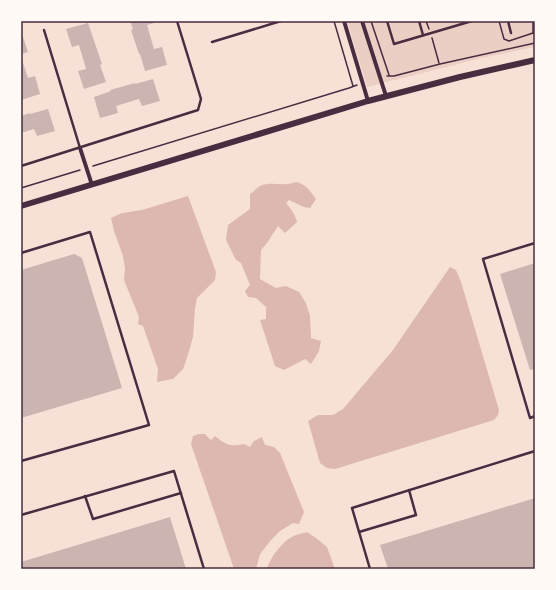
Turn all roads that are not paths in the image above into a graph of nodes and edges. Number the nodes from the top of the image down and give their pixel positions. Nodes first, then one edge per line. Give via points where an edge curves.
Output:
1 (177, 21) edge
2 (281, 21) edge
3 (344, 21) edge
4 (362, 21) edge
5 (387, 21) edge
6 (419, 21) edge
7 (472, 21) edge
8 (508, 21) edge
9 (44, 30) dead end
10 (511, 33) dead end
11 (423, 35) junction
12 (212, 42) dead end
13 (535, 60) edge
14 (386, 96) junction
15 (368, 101) junction
16 (80, 148) junction
17 (21, 166) edge
18 (92, 185) junction
19 (21, 206) edge
20 (535, 243) edge
21 (21, 253) edge
22 (535, 416) edge
23 (535, 450) edge
24 (21, 461) edge
25 (409, 490) junction
26 (181, 493) junction
27 (85, 496) junction
28 (21, 515) edge
29 (359, 532) junction
30 (204, 569) edge
31 (370, 569) edge

1 - 16 lane via 201,99 198,110
2 - 12 lane
3 - 15 street
4 - 14 street
5 - 11 lane via 394,44
6 - 11 lane
7 - 11 lane
8 - 10 lane
9 - 16 lane
13 - 14 street
14 - 15 street
15 - 18 street
16 - 17 lane
16 - 18 street
18 - 19 street
20 - 22 lane via 483,259 530,418
21 - 24 lane via 90,232 149,425
23 - 25 lane
25 - 29 lane via 352,508
25 - 29 lane via 416,515
26 - 27 lane via 174,471
26 - 27 lane via 93,519
26 - 30 lane
27 - 28 lane
29 - 31 lane

